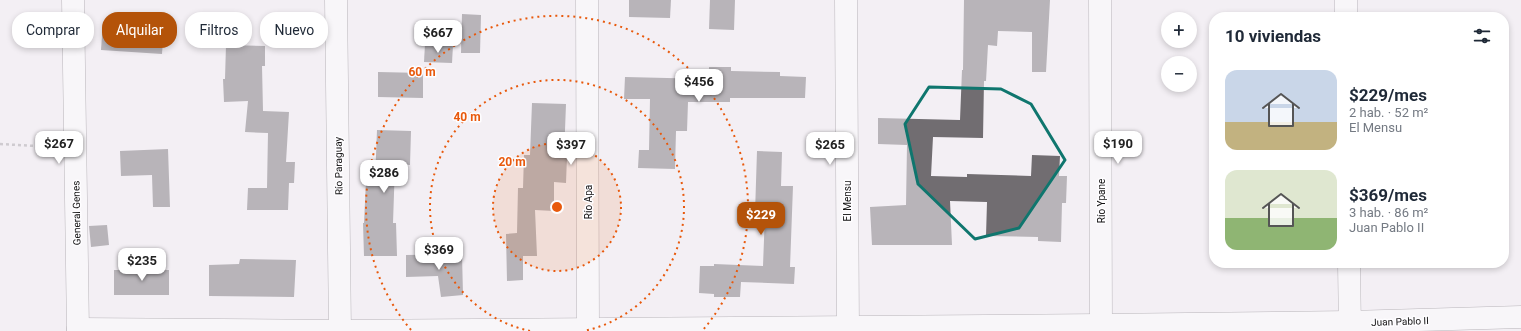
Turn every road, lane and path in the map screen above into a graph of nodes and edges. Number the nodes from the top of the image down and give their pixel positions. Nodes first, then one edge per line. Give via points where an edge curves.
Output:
1 (73, 0) edge
2 (336, 0) edge
3 (587, 0) edge
4 (846, 0) edge
5 (1100, 0) edge
6 (1346, 0) edge
7 (1346, 12) edge
8 (0, 144) edge
9 (75, 148) junction
10 (1350, 268) edge
11 (1521, 317) edge
12 (1350, 327) edge
13 (848, 328) edge
14 (1101, 328) edge
15 (78, 330) edge
16 (588, 330) edge
17 (340, 331) edge

1 - 9 street, General Genes
2 - 17 street, Río Paraguay
3 - 16 street, Río Apa
4 - 13 street, El Mensu
5 - 14 street, Río Ypane
6 - 7 street
8 - 9 path
9 - 15 street, General Genes
10 - 12 street
11 - 12 street, Juan Pablo II
12 - 14 street, Juan Pablo II
13 - 14 street, Juan Pablo II
13 - 16 street, Juan Pablo II
15 - 17 street, Juan Pablo II
16 - 17 street, Juan Pablo II

